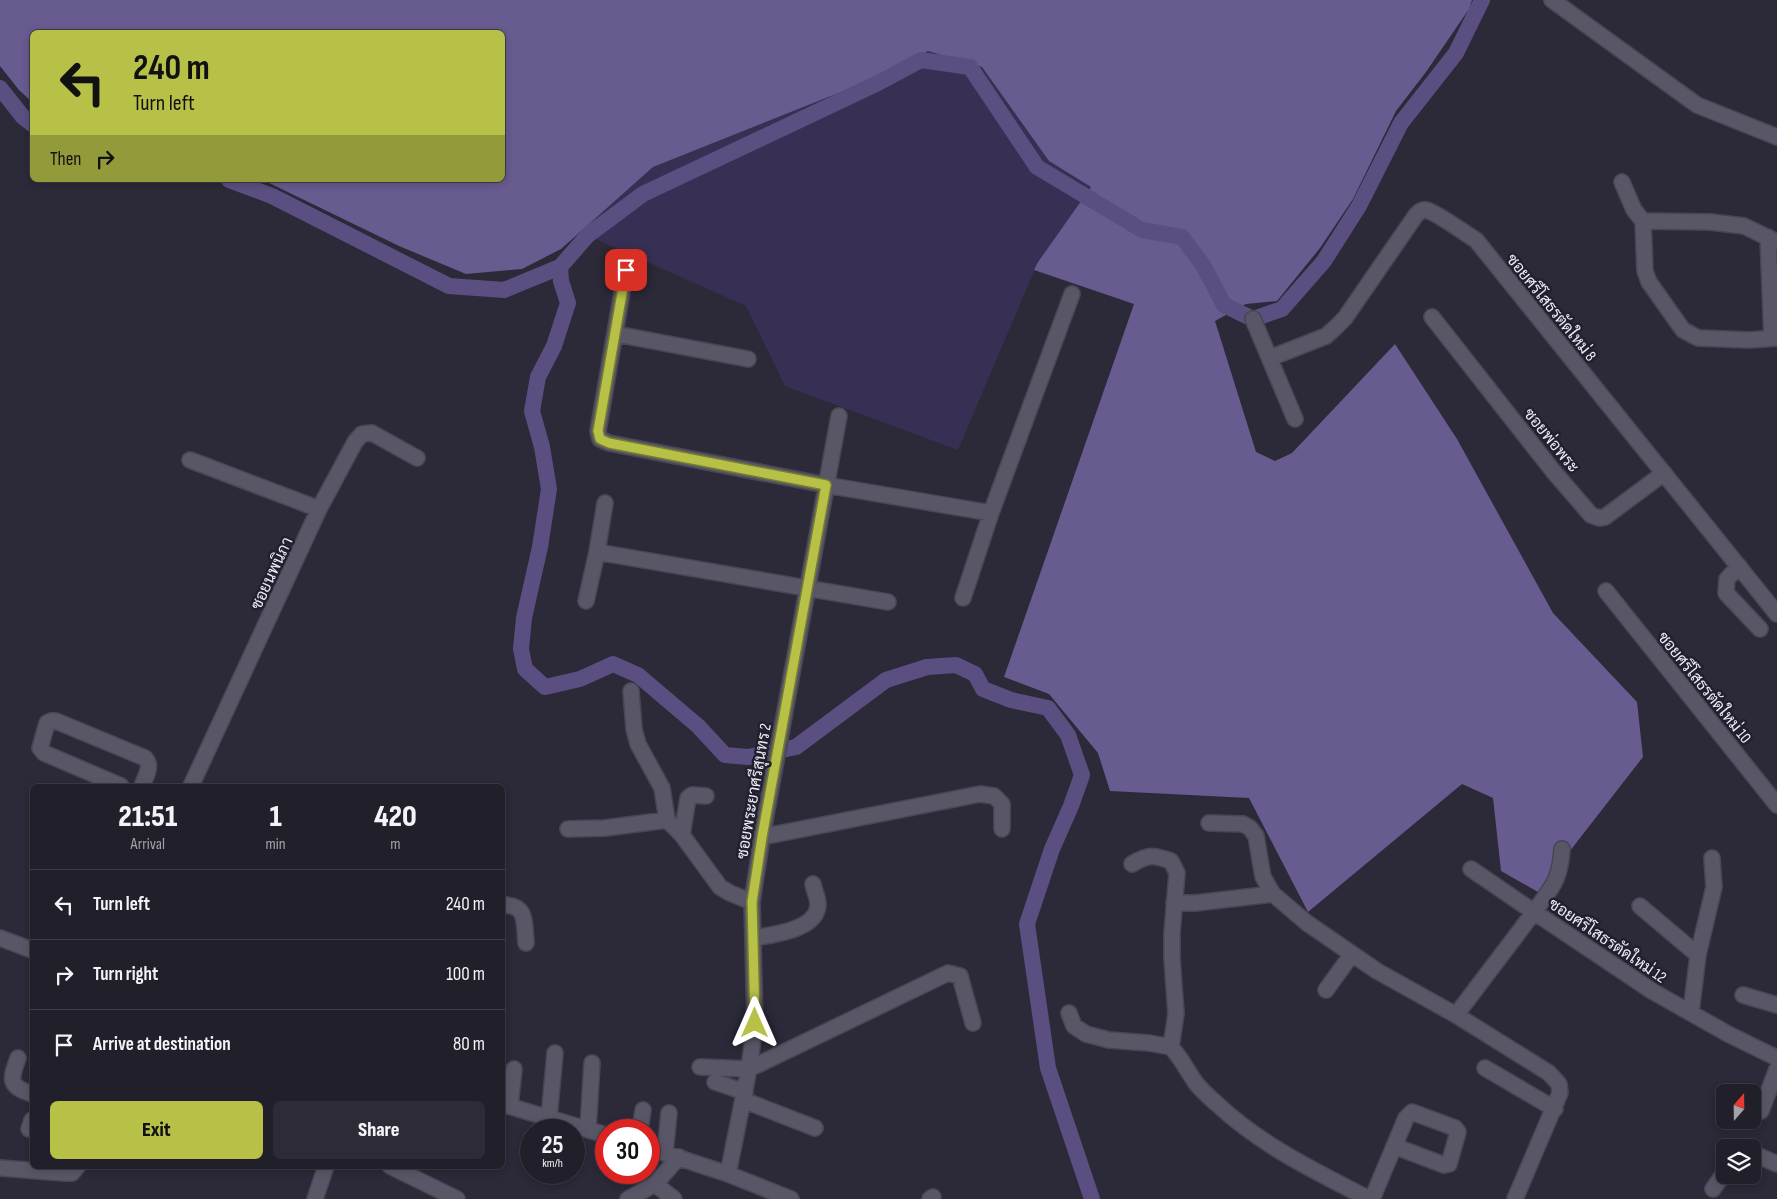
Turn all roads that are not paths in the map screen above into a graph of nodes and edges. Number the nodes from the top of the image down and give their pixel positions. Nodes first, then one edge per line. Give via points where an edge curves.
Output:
1 (1552, 0) edge
2 (1777, 137) edge
3 (1622, 182) dead end
4 (1643, 221) junction
5 (1773, 240) edge
6 (626, 270) dead end
7 (1072, 294) dead end
8 (1432, 317) dead end
9 (1252, 319) dead end
10 (616, 334) junction
11 (1774, 338) edge
12 (1270, 358) junction
13 (748, 359) dead end
14 (839, 416) dead end
15 (1295, 419) dead end
16 (417, 458) dead end
17 (190, 460) dead end
18 (1664, 473) junction
19 (826, 485) junction
20 (605, 503) dead end
21 (319, 509) junction
22 (991, 513) junction
23 (597, 552) junction
24 (1739, 566) junction
25 (808, 588) junction
26 (1606, 591) dead end
27 (963, 598) dead end
28 (586, 601) dead end
29 (888, 602) dead end
30 (1777, 614) edge
31 (1760, 628) dead end
32 (631, 691) dead end
33 (112, 784) edge
34 (143, 784) edge
35 (192, 784) edge
36 (706, 796) dead end
37 (1777, 805) edge
38 (667, 820) junction
39 (1209, 823) dead end
40 (568, 829) dead end
41 (1002, 829) dead end
42 (682, 835) junction
43 (762, 837) junction
44 (1562, 849) dead end
45 (1712, 858) dead end
46 (1132, 864) dead end
47 (1472, 869) dead end
48 (813, 884) dead end
49 (1273, 894) junction
50 (752, 902) junction
51 (1174, 903) junction
52 (505, 905) edge
53 (1640, 906) dead end
54 (1534, 912) junction
55 (0, 938) edge
56 (753, 938) junction
57 (526, 943) dead end
58 (30, 949) edge
59 (1352, 954) junction
60 (1698, 955) junction
61 (1326, 990) dead end
62 (1743, 995) dead end
63 (1777, 1005) edge
64 (1691, 1012) junction
65 (1069, 1013) dead end
66 (1456, 1016) junction
67 (973, 1023) dead end
68 (1171, 1047) junction
69 (555, 1053) dead end
70 (18, 1058) dead end
71 (1777, 1058) edge
72 (592, 1063) dead end
73 (700, 1068) dead end
74 (1486, 1068) dead end
75 (514, 1069) dead end
76 (749, 1069) junction
77 (1777, 1069) edge
78 (716, 1082) dead end
79 (30, 1093) edge
80 (744, 1096) junction
81 (506, 1105) edge
82 (1554, 1109) junction
83 (643, 1110) dead end
84 (1761, 1111) dead end
85 (669, 1113) dead end
86 (549, 1118) junction
87 (642, 1119) edge
88 (815, 1128) dead end
89 (588, 1129) junction
90 (595, 1131) edge
91 (1394, 1146) dead end
92 (660, 1151) edge
93 (672, 1155) junction
94 (1761, 1157) edge
95 (1777, 1164) edge
96 (0, 1168) edge
97 (75, 1169) edge
98 (325, 1169) edge
99 (396, 1169) edge
100 (728, 1174) junction
101 (660, 1175) edge
102 (655, 1184) joint
103 (1717, 1184) edge
104 (1713, 1189) dead end
105 (315, 1199) edge
106 (457, 1199) edge
107 (628, 1199) edge
108 (674, 1199) edge
109 (791, 1199) edge
110 (1371, 1199) edge
111 (1515, 1199) edge

1 - 2 street via 1697,105
3 - 4 street via 1634,210
4 - 5 street via 1744,226
4 - 11 street via 1649,282 1684,330 1698,338
5 - 11 street
6 - 10 street
7 - 22 street
8 - 18 street, ซอยพ่อพระ via 1552,471 1591,515 1605,517
9 - 12 street
10 - 13 street
10 - 19 street via 598,431 600,439
12 - 15 street
12 - 18 street, ซอยศรีโสธรตัดใหม่ 8 via 1326,336 1335,328 1416,215 1426,210 1476,240
14 - 19 street, ซอยพระยาศรีสุนทร 2
16 - 21 street, ซอยนพนิภา via 372,433 362,434
17 - 21 street
18 - 24 street, ซอยศรีโสธรตัดใหม่ 8
19 - 22 street
19 - 25 street, ซอยพระยาศรีสุนทร 2
20 - 23 street
21 - 35 street, ซอยนพนิภา
22 - 27 street
23 - 25 street
23 - 28 street
24 - 30 street, ซอยศรีโสธรตัดใหม่ 8
24 - 31 street via 1727,579 1726,594
25 - 29 street
25 - 43 street, ซอยพระยาศรีสุนทร 2
26 - 37 street, ซอยศรีโสธรตัดใหม่ 10
32 - 38 street via 638,744 662,788
33 - 34 street via 41,751 48,723 56,721 145,758 150,766
36 - 42 street via 692,795 688,798
38 - 40 street
38 - 42 street
39 - 49 street via 1243,824 1250,828 1256,836 1264,877
41 - 43 street via 1002,804 994,796 980,794
42 - 50 street via 720,887
43 - 50 street, ซอยพระยาศรีสุนทร 2
44 - 54 street via 1557,880
45 - 60 street via 1714,887
46 - 51 street via 1144,856 1171,861 1177,873
47 - 54 street
48 - 56 street via 818,904 816,913 808,922 790,931
49 - 51 street
49 - 59 street via 1307,923
50 - 56 street, ซอยพระยาศรีสุนทร 2
51 - 68 street via 1172,958 1176,1014
52 - 57 street via 519,908 523,915
53 - 60 street
54 - 64 street, ซอยศรีโสธรตัดใหม่ 12
54 - 66 street, ซอยศรีโสธรตัดใหม่ 12
55 - 58 street
56 - 76 street, ซอยพระยาศรีสุนทร 2 via 755,1023
59 - 61 street
59 - 66 street
60 - 64 street
62 - 63 street
64 - 71 street, ซอยศรีโสธรตัดใหม่ 12
65 - 68 street via 1074,1026 1086,1034
66 - 82 street via 1549,1074 1559,1084 1560,1094
67 - 76 street via 960,976 948,973
68 - 110 street via 1196,1083 1248,1130 1288,1157
69 - 86 street
70 - 79 street via 11,1076 12,1083
72 - 89 street
73 - 76 street
74 - 82 street
75 - 81 street
76 - 80 street, ซอยพระยาศรีสุนทร 2
77 - 84 street
78 - 80 street
80 - 88 street
80 - 100 street, ซอยพระยาศรีสุนทร 2
81 - 86 street
82 - 111 street
83 - 87 street
85 - 93 street
86 - 89 street
89 - 90 street
91 - 110 street
92 - 93 street
93 - 100 street
93 - 101 street
94 - 95 street
96 - 97 street via 64,1173
98 - 105 street
99 - 106 street
100 - 109 street
102 - 107 street
102 - 108 street
103 - 104 street

